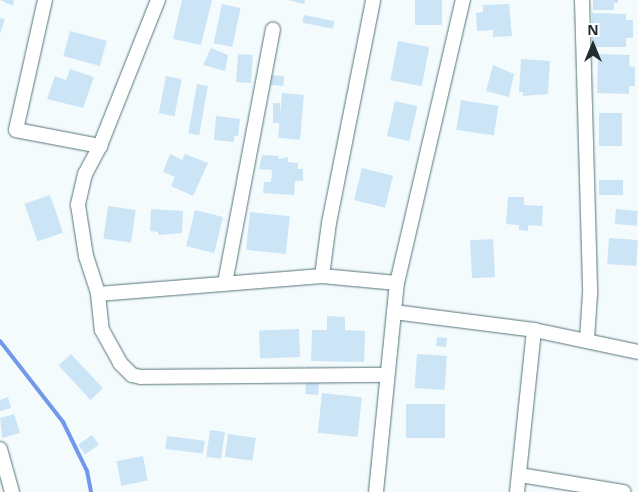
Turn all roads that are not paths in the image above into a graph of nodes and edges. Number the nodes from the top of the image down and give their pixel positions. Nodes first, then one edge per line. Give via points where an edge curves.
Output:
1 (45, 0) edge
2 (158, 0) edge
3 (373, 0) edge
4 (463, 0) edge
5 (582, 0) edge
6 (273, 30) dead end
7 (100, 146) junction
8 (322, 276) junction
9 (225, 283) junction
10 (397, 283) junction
11 (98, 294) junction
12 (394, 312) junction
13 (534, 330) junction
14 (587, 339) junction
15 (638, 352) edge
16 (388, 375) junction
17 (0, 449) edge
18 (520, 475) junction
19 (12, 492) edge
20 (376, 492) edge
21 (518, 492) edge
22 (624, 492) edge

1 - 7 street via 16,130
2 - 7 street
3 - 8 street via 329,223
4 - 10 street
5 - 14 street via 590,294
6 - 9 street
7 - 11 street via 85,174 78,205 86,256
8 - 9 street
8 - 10 street
9 - 11 street
10 - 12 street
11 - 16 street via 102,330 120,363 132,375
12 - 13 street
12 - 16 street
13 - 14 street
13 - 18 street
14 - 15 street
16 - 20 street
17 - 19 street
18 - 21 street
18 - 22 street

